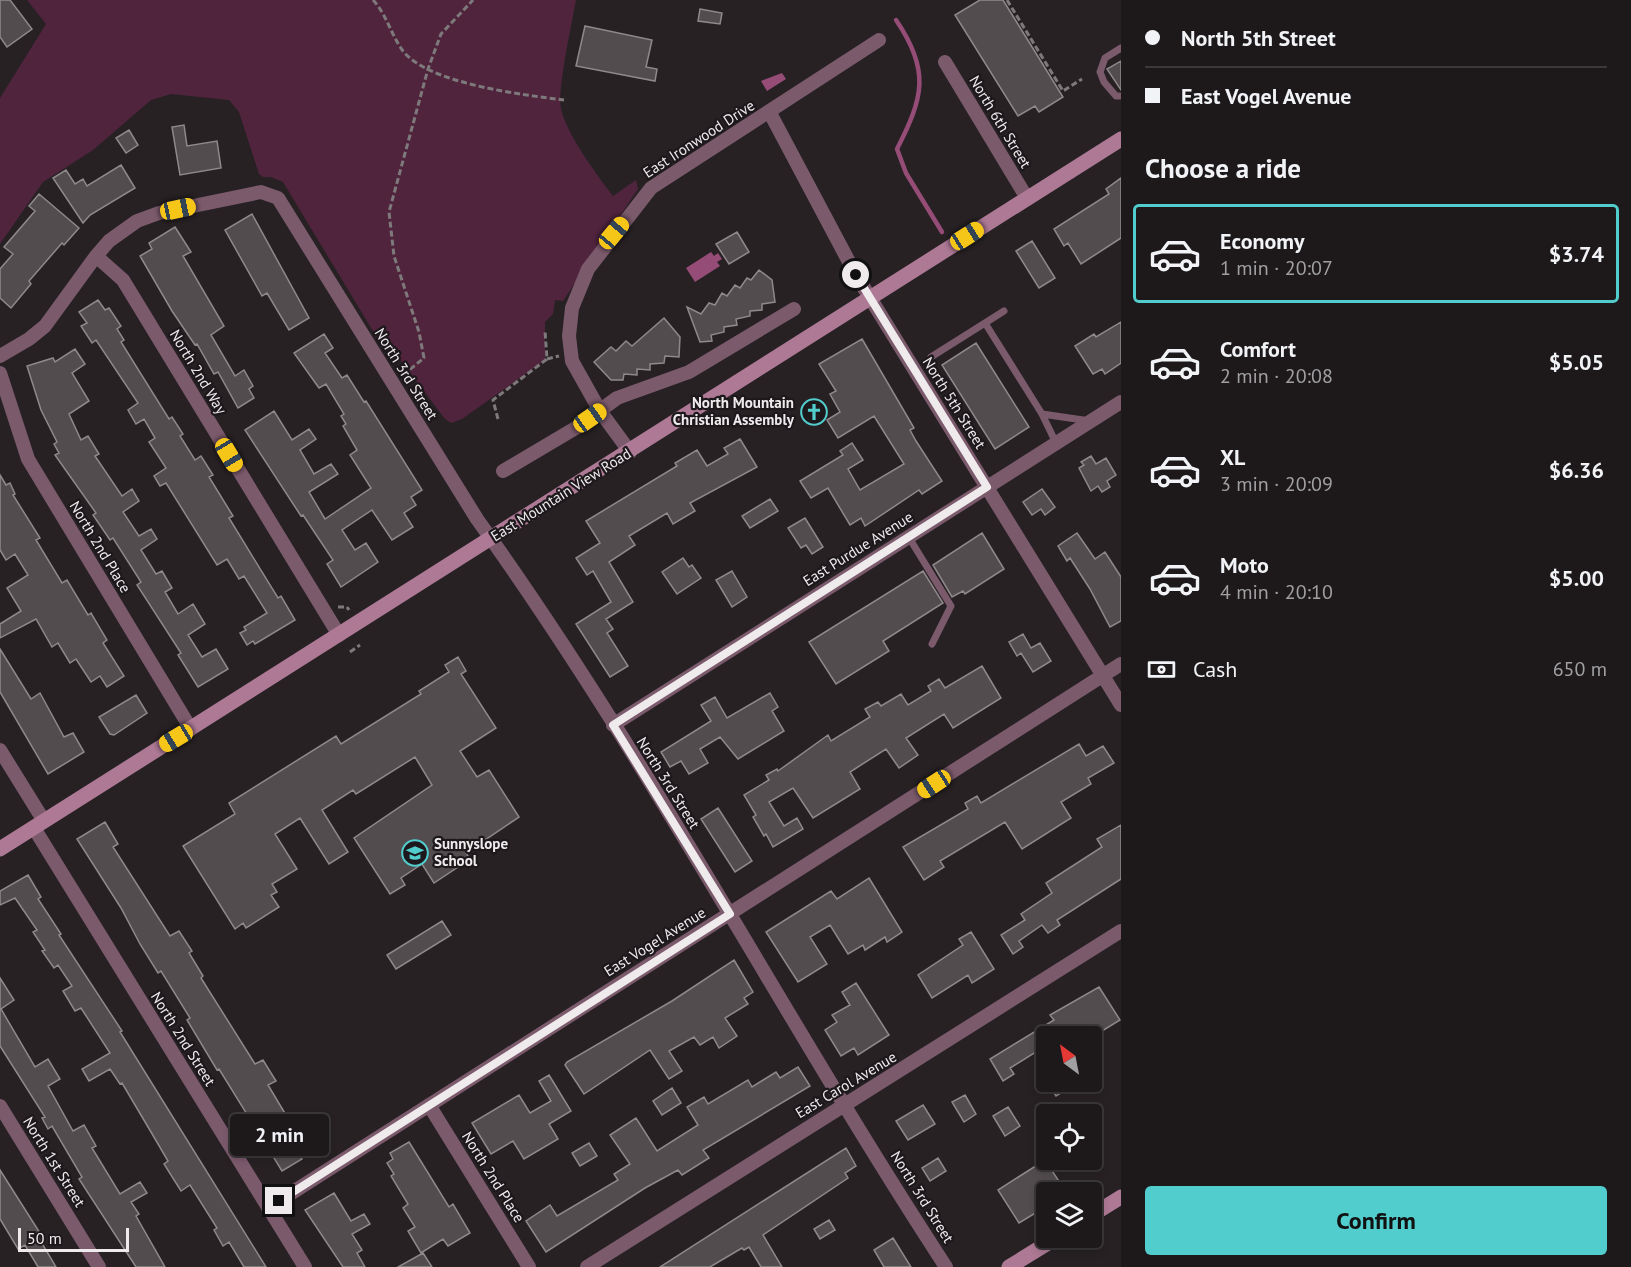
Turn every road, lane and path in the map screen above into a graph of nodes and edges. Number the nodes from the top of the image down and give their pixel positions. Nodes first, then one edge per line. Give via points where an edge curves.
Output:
1 (373, 0) edge
2 (473, 0) edge
3 (1007, 0) edge
4 (879, 40) dead end
5 (1121, 48) edge
6 (945, 62) dead end
7 (428, 69) junction
8 (1082, 79) dead end
9 (1121, 96) edge
10 (564, 100) dead end
11 (770, 112) junction
12 (1121, 139) edge
13 (1028, 198) junction
14 (96, 256) junction
15 (870, 297) junction
16 (794, 309) dead end
17 (1004, 310) dead end
18 (985, 323) junction
19 (545, 331) dead end
20 (0, 356) edge
21 (931, 357) dead end
22 (0, 373) edge
23 (403, 375) dead end
24 (1121, 402) edge
25 (600, 411) junction
26 (1042, 414) junction
27 (498, 419) dead end
28 (1091, 421) junction
29 (1056, 443) junction
30 (630, 452) junction
31 (503, 471) dead end
32 (987, 487) junction
33 (908, 536) junction
34 (491, 539) junction
35 (336, 609) dead end
36 (349, 610) dead end
37 (339, 636) junction
38 (932, 644) dead end
39 (360, 645) dead end
40 (350, 652) dead end
41 (1121, 664) edge
42 (1103, 675) junction
43 (1121, 705) edge
44 (613, 725) junction
45 (191, 729) junction
46 (0, 750) edge
47 (39, 824) junction
48 (0, 849) edge
49 (730, 914) junction
50 (1121, 931) edge
51 (845, 1104) junction
52 (429, 1105) junction
53 (0, 1106) edge
54 (1121, 1197) edge
55 (268, 1208) junction
56 (1102, 1209) edge
57 (1040, 1248) edge
58 (99, 1267) edge
59 (305, 1267) edge
60 (529, 1267) edge
61 (587, 1267) edge
62 (946, 1267) edge
63 (1009, 1267) edge

1 - 7 path via 404,53
2 - 7 path via 441,34
3 - 8 path via 1063,91
4 - 11 street, East Ironwood Drive
5 - 9 lane via 1105,58 1100,72 1110,90
6 - 13 street, North 6th Street
7 - 10 path via 490,90
7 - 23 path via 389,212 394,256 424,358
11 - 15 street, North 5th Street
11 - 25 street, East Ironwood Drive via 651,188 588,269 572,308 569,336 572,362
12 - 13 street, East Mountain View Road
13 - 15 street, East Mountain View Road
14 - 20 street via 45,326
14 - 34 street, North 3rd Street via 120,232 159,213 261,192 278,198
14 - 37 street, North 2nd Way via 123,280
15 - 30 street, East Mountain View Road
15 - 32 street, North 5th Street
16 - 25 street via 689,372 617,398
17 - 18 lane
18 - 21 lane
18 - 26 lane
19 - 27 path via 547,360 494,400
22 - 45 street, North 2nd Place via 31,464
24 - 28 street, East Purdue Avenue
25 - 30 street, East Ironwood Drive
25 - 31 street
26 - 28 lane
26 - 29 lane
28 - 29 street, East Purdue Avenue
29 - 32 street, East Purdue Avenue
30 - 34 street, East Mountain View Road
32 - 33 street, East Purdue Avenue
32 - 42 street, North 5th Street
33 - 38 lane via 951,606
33 - 44 street, East Purdue Avenue
34 - 37 street, East Mountain View Road
34 - 44 street, North 3rd Street
35 - 36 path
37 - 45 street, East Mountain View Road
39 - 40 path
41 - 42 street, East Vogel Avenue
42 - 43 street, North 5th Street
42 - 49 street, East Vogel Avenue
44 - 49 street, North 3rd Street
45 - 47 street, East Mountain View Road
46 - 47 street, North 2nd Street
47 - 48 street, East Mountain View Road
47 - 55 street, North 2nd Street
49 - 51 street, North 3rd Street
49 - 52 street, East Vogel Avenue
50 - 51 street, East Carol Avenue
51 - 61 street, East Carol Avenue
51 - 62 street, North 3rd Street
52 - 55 street, East Vogel Avenue
52 - 60 street, North 2nd Place
53 - 58 street, North 1st Street
54 - 56 street
55 - 59 street, North 2nd Street
57 - 63 street

